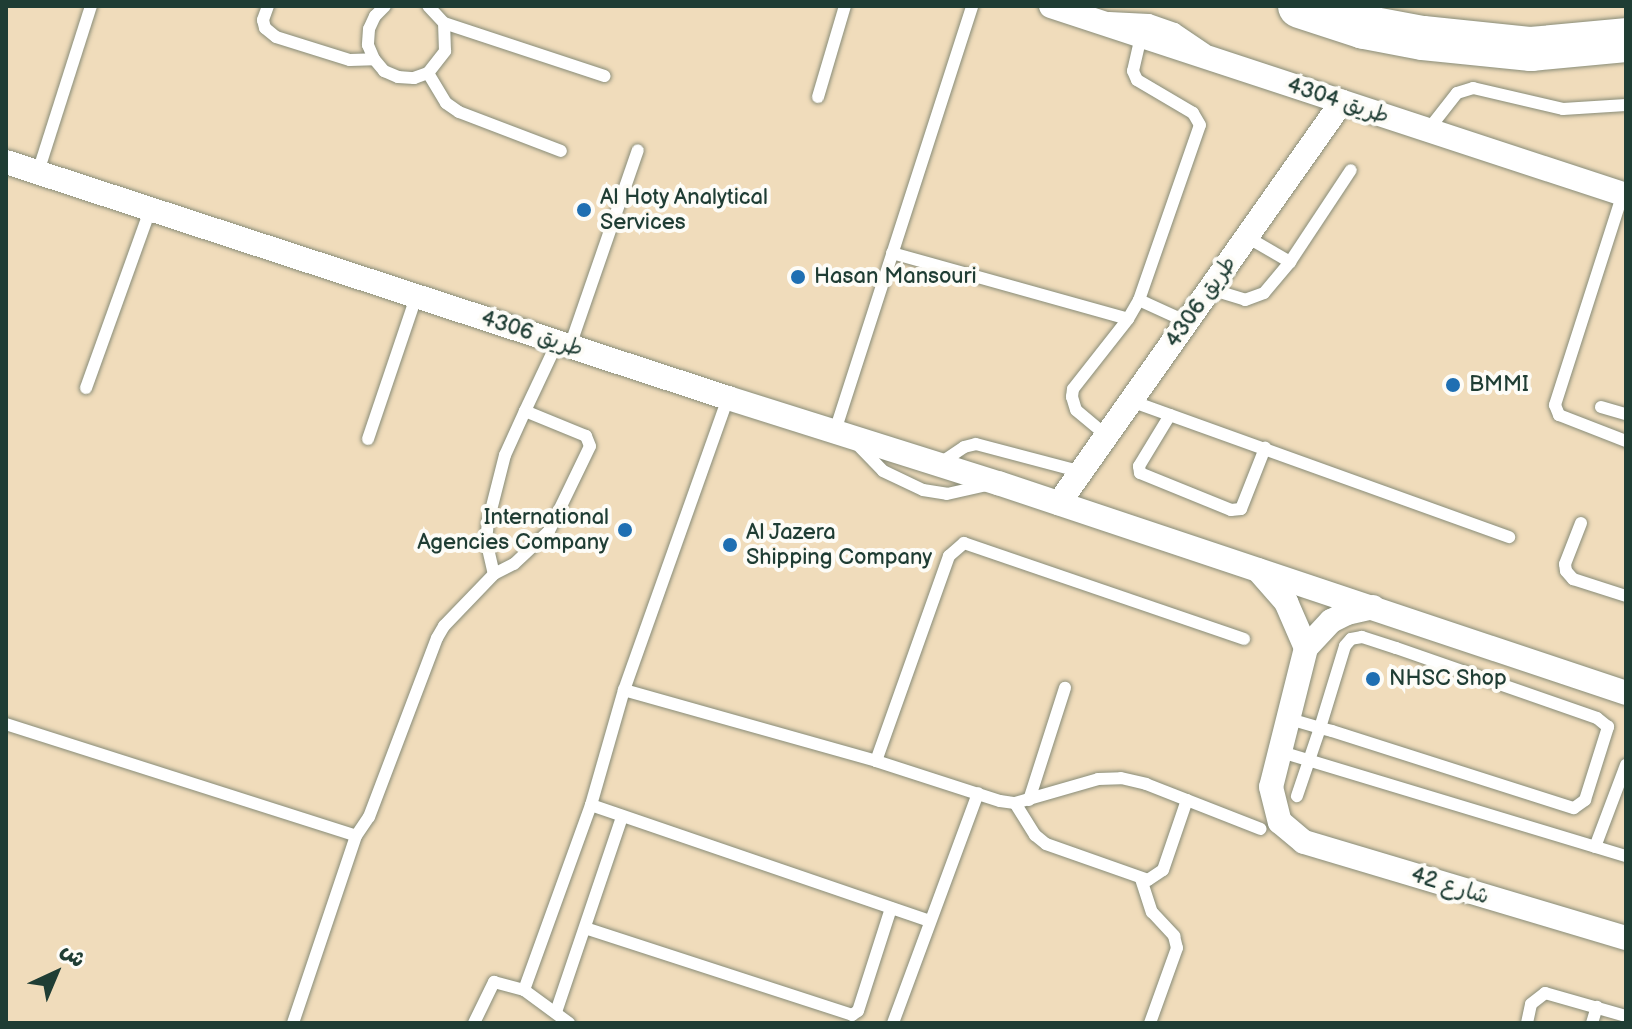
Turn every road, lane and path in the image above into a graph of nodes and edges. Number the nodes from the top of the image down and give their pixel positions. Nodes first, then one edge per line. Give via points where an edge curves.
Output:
1 (91, 6) edge
2 (268, 6) edge
3 (385, 6) edge
4 (428, 6) edge
5 (845, 6) edge
6 (972, 6) edge
7 (1051, 6) edge
8 (1300, 6) edge
9 (1094, 20) junction
10 (444, 23) junction
11 (1141, 36) junction
12 (1626, 40) edge
13 (374, 59) junction
14 (1219, 61) junction
15 (428, 73) junction
16 (604, 76) dead end
17 (818, 97) dead end
18 (1342, 102) junction
19 (1626, 105) edge
20 (1428, 130) junction
21 (638, 150) dead end
22 (561, 151) dead end
23 (6, 162) edge
24 (1351, 170) dead end
25 (38, 172) junction
26 (1625, 191) edge
27 (150, 210) junction
28 (1247, 237) junction
29 (892, 253) junction
30 (1290, 262) junction
31 (1210, 289) junction
32 (416, 297) junction
33 (1139, 300) junction
34 (1128, 319) junction
35 (1187, 322) junction
36 (564, 344) junction
37 (86, 388) dead end
38 (728, 398) junction
39 (1131, 401) junction
40 (1601, 407) dead end
41 (525, 411) junction
42 (1626, 414) edge
43 (1170, 415) junction
44 (843, 434) junction
45 (1107, 436) junction
46 (368, 439) dead end
47 (1626, 441) edge
48 (1265, 448) junction
49 (939, 464) junction
50 (1082, 472) junction
51 (998, 483) junction
52 (1059, 503) junction
53 (1581, 523) dead end
54 (1509, 537) dead end
55 (1257, 568) junction
56 (494, 574) junction
57 (1626, 596) edge
58 (1381, 610) junction
59 (1244, 639) dead end
60 (1372, 640) junction
61 (1306, 648) junction
62 (1065, 688) dead end
63 (624, 690) junction
64 (1626, 693) edge
65 (1286, 718) junction
66 (6, 724) edge
67 (1320, 728) junction
68 (1278, 751) junction
69 (1309, 759) junction
70 (876, 761) junction
71 (1626, 765) edge
72 (978, 793) junction
73 (1297, 796) dead end
74 (1029, 800) junction
75 (1187, 800) junction
76 (1015, 803) junction
77 (591, 805) junction
78 (622, 817) junction
79 (1270, 826) junction
80 (356, 836) junction
81 (1595, 847) junction
82 (1626, 856) edge
83 (1141, 879) junction
84 (891, 908) junction
85 (930, 921) junction
86 (585, 928) junction
87 (1626, 938) edge
88 (524, 990) junction
89 (1597, 1007) junction
90 (556, 1012) junction
91 (1626, 1016) edge
92 (293, 1023) edge
93 (474, 1023) edge
94 (569, 1023) edge
95 (893, 1023) edge
96 (1150, 1023) edge
97 (1527, 1023) edge
98 (1592, 1023) edge

1 - 25 lane
2 - 13 lane via 265,28 276,37 350,60
3 - 13 lane via 369,29
4 - 10 lane
5 - 17 lane
6 - 29 lane
7 - 9 street, طريق 4304
8 - 12 highway via 1364,27 1476,44 1531,49
9 - 11 street, طريق 4304
9 - 14 lane via 1149,20 1199,43
10 - 15 lane via 445,51
10 - 16 lane
11 - 14 street, طريق 4304
11 - 33 lane via 1133,71 1137,80 1193,113 1200,125
13 - 15 lane via 398,77
14 - 18 street, طريق 4304
15 - 22 lane via 446,103 459,112
18 - 20 street, طريق 4304
18 - 28 street, طريق 4306
19 - 20 lane via 1563,109 1473,88 1457,93
20 - 26 street, طريق 4304
21 - 36 lane
23 - 25 street, طريق 4306
24 - 30 lane
25 - 27 street, طريق 4306
26 - 47 lane via 1555,405 1559,415
27 - 32 street, طريق 4306
27 - 37 lane
28 - 30 lane
28 - 31 street, طريق 4306
29 - 34 lane
29 - 44 lane
30 - 31 lane via 1257,298 1245,300
31 - 35 street, طريق 4306
32 - 36 street, طريق 4306
32 - 46 lane
33 - 34 lane
33 - 35 lane
34 - 45 lane via 1077,382 1072,397 1076,410
35 - 39 street, طريق 4306
36 - 38 street, طريق 4306
36 - 41 lane
38 - 44 street, طريق 4306
38 - 63 lane
39 - 43 lane
39 - 45 street, طريق 4306
40 - 42 lane
41 - 56 lane via 505,455 488,522
41 - 56 lane via 586,436 590,446 549,531 514,564
43 - 48 lane
43 - 48 lane via 1139,466 1140,473 1231,510 1241,509
44 - 49 street, طريق 4306
44 - 51 lane via 883,471 923,490 947,494
45 - 50 street, طريق 4306
48 - 54 lane
49 - 50 lane via 976,444
49 - 51 street, طريق 4306
50 - 52 street, طريق 4306
51 - 52 street, طريق 4306
52 - 55 street, طريق 4306
53 - 57 lane via 1566,571 1573,579
55 - 58 street, طريق 4306
55 - 61 street via 1286,602
56 - 80 lane via 437,638 369,817
58 - 60 lane
58 - 61 street via 1347,613 1331,621
58 - 64 street, طريق 4306
59 - 70 lane via 964,543 949,556
60 - 67 lane via 1351,639 1345,646
60 - 67 lane via 1605,723 1609,734 1585,800 1574,808
61 - 65 street
62 - 74 lane
63 - 70 lane
63 - 77 lane
65 - 67 lane
65 - 68 street
66 - 80 lane
67 - 69 lane
68 - 69 lane
68 - 79 street
69 - 73 lane
69 - 81 lane
70 - 72 lane
71 - 81 lane
72 - 76 lane
72 - 85 lane
74 - 75 lane via 1098,779 1121,778
74 - 76 lane
75 - 79 lane
75 - 83 lane via 1163,870
76 - 83 lane via 1046,844
77 - 78 lane
77 - 88 lane
78 - 84 lane
78 - 86 lane
79 - 87 street, شارع 42 via 1304,842
80 - 92 lane
81 - 82 lane
83 - 96 lane via 1152,912 1174,936 1177,948
84 - 85 lane
84 - 86 lane via 858,1011 852,1015
85 - 95 lane
86 - 90 lane
88 - 90 lane
88 - 93 lane via 494,982
89 - 91 lane
89 - 97 lane via 1545,993 1531,1004
89 - 98 lane
90 - 94 lane

